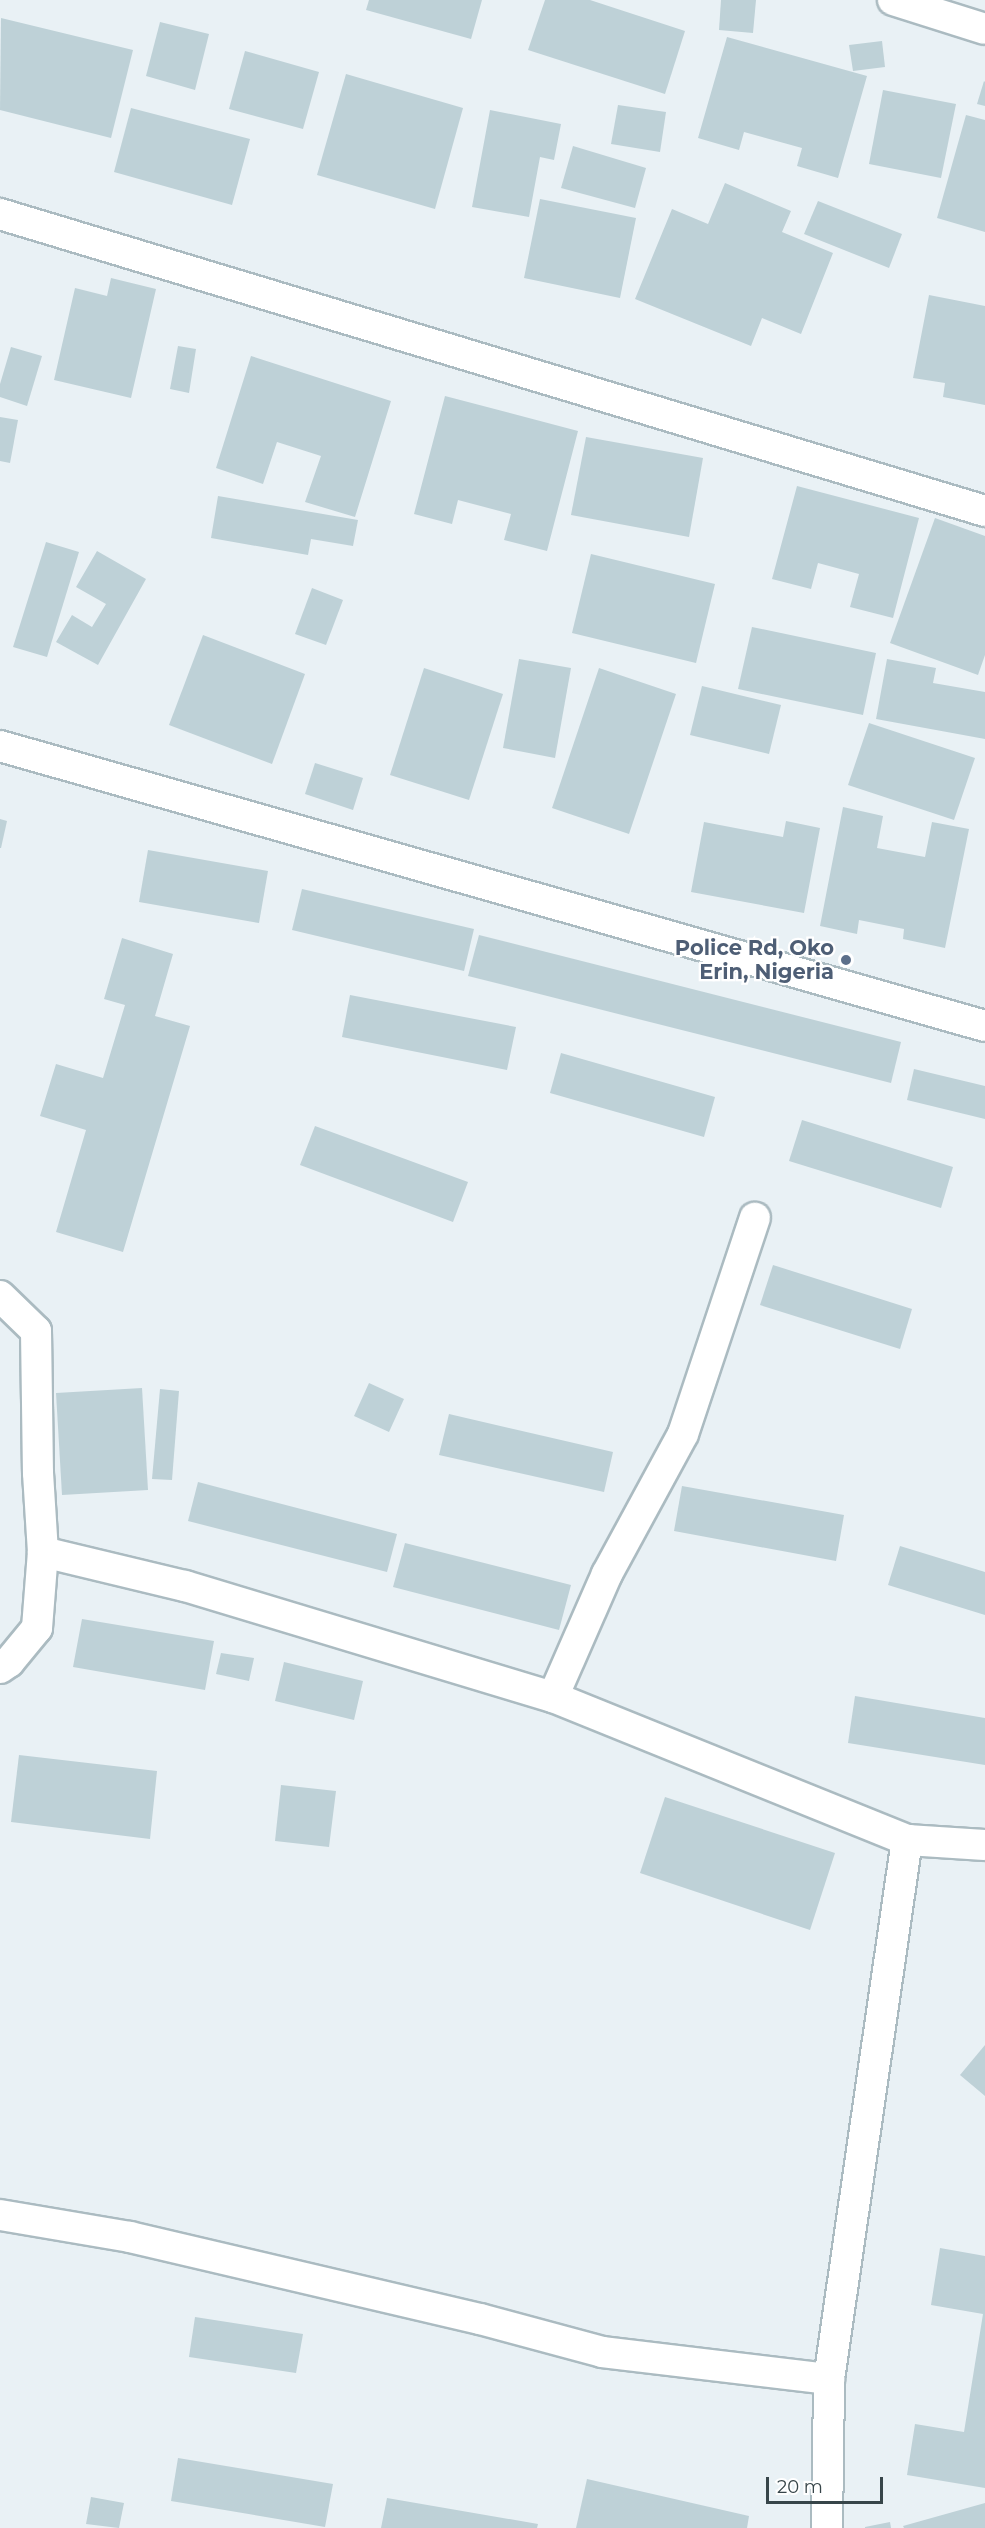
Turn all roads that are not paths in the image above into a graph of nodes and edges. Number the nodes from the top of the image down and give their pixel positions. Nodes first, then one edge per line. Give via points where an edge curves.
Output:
1 (893, 0) edge
2 (985, 29) edge
3 (0, 214) edge
4 (985, 511) edge
5 (0, 746) edge
6 (985, 1026) edge
7 (755, 1218) dead end
8 (0, 1296) edge
9 (43, 1552) junction
10 (0, 1668) edge
11 (553, 1697) junction
12 (907, 1840) junction
13 (985, 1845) edge
14 (0, 2215) edge
15 (829, 2379) junction
16 (827, 2528) edge

1 - 2 street
3 - 4 street
5 - 6 street
7 - 11 street via 683,1434 607,1574
8 - 9 street via 36,1331
9 - 10 street via 37,1628
9 - 11 street via 185,1586
11 - 12 street
12 - 13 street
12 - 15 street
14 - 15 street via 141,2239 480,2319 602,2352
15 - 16 street

